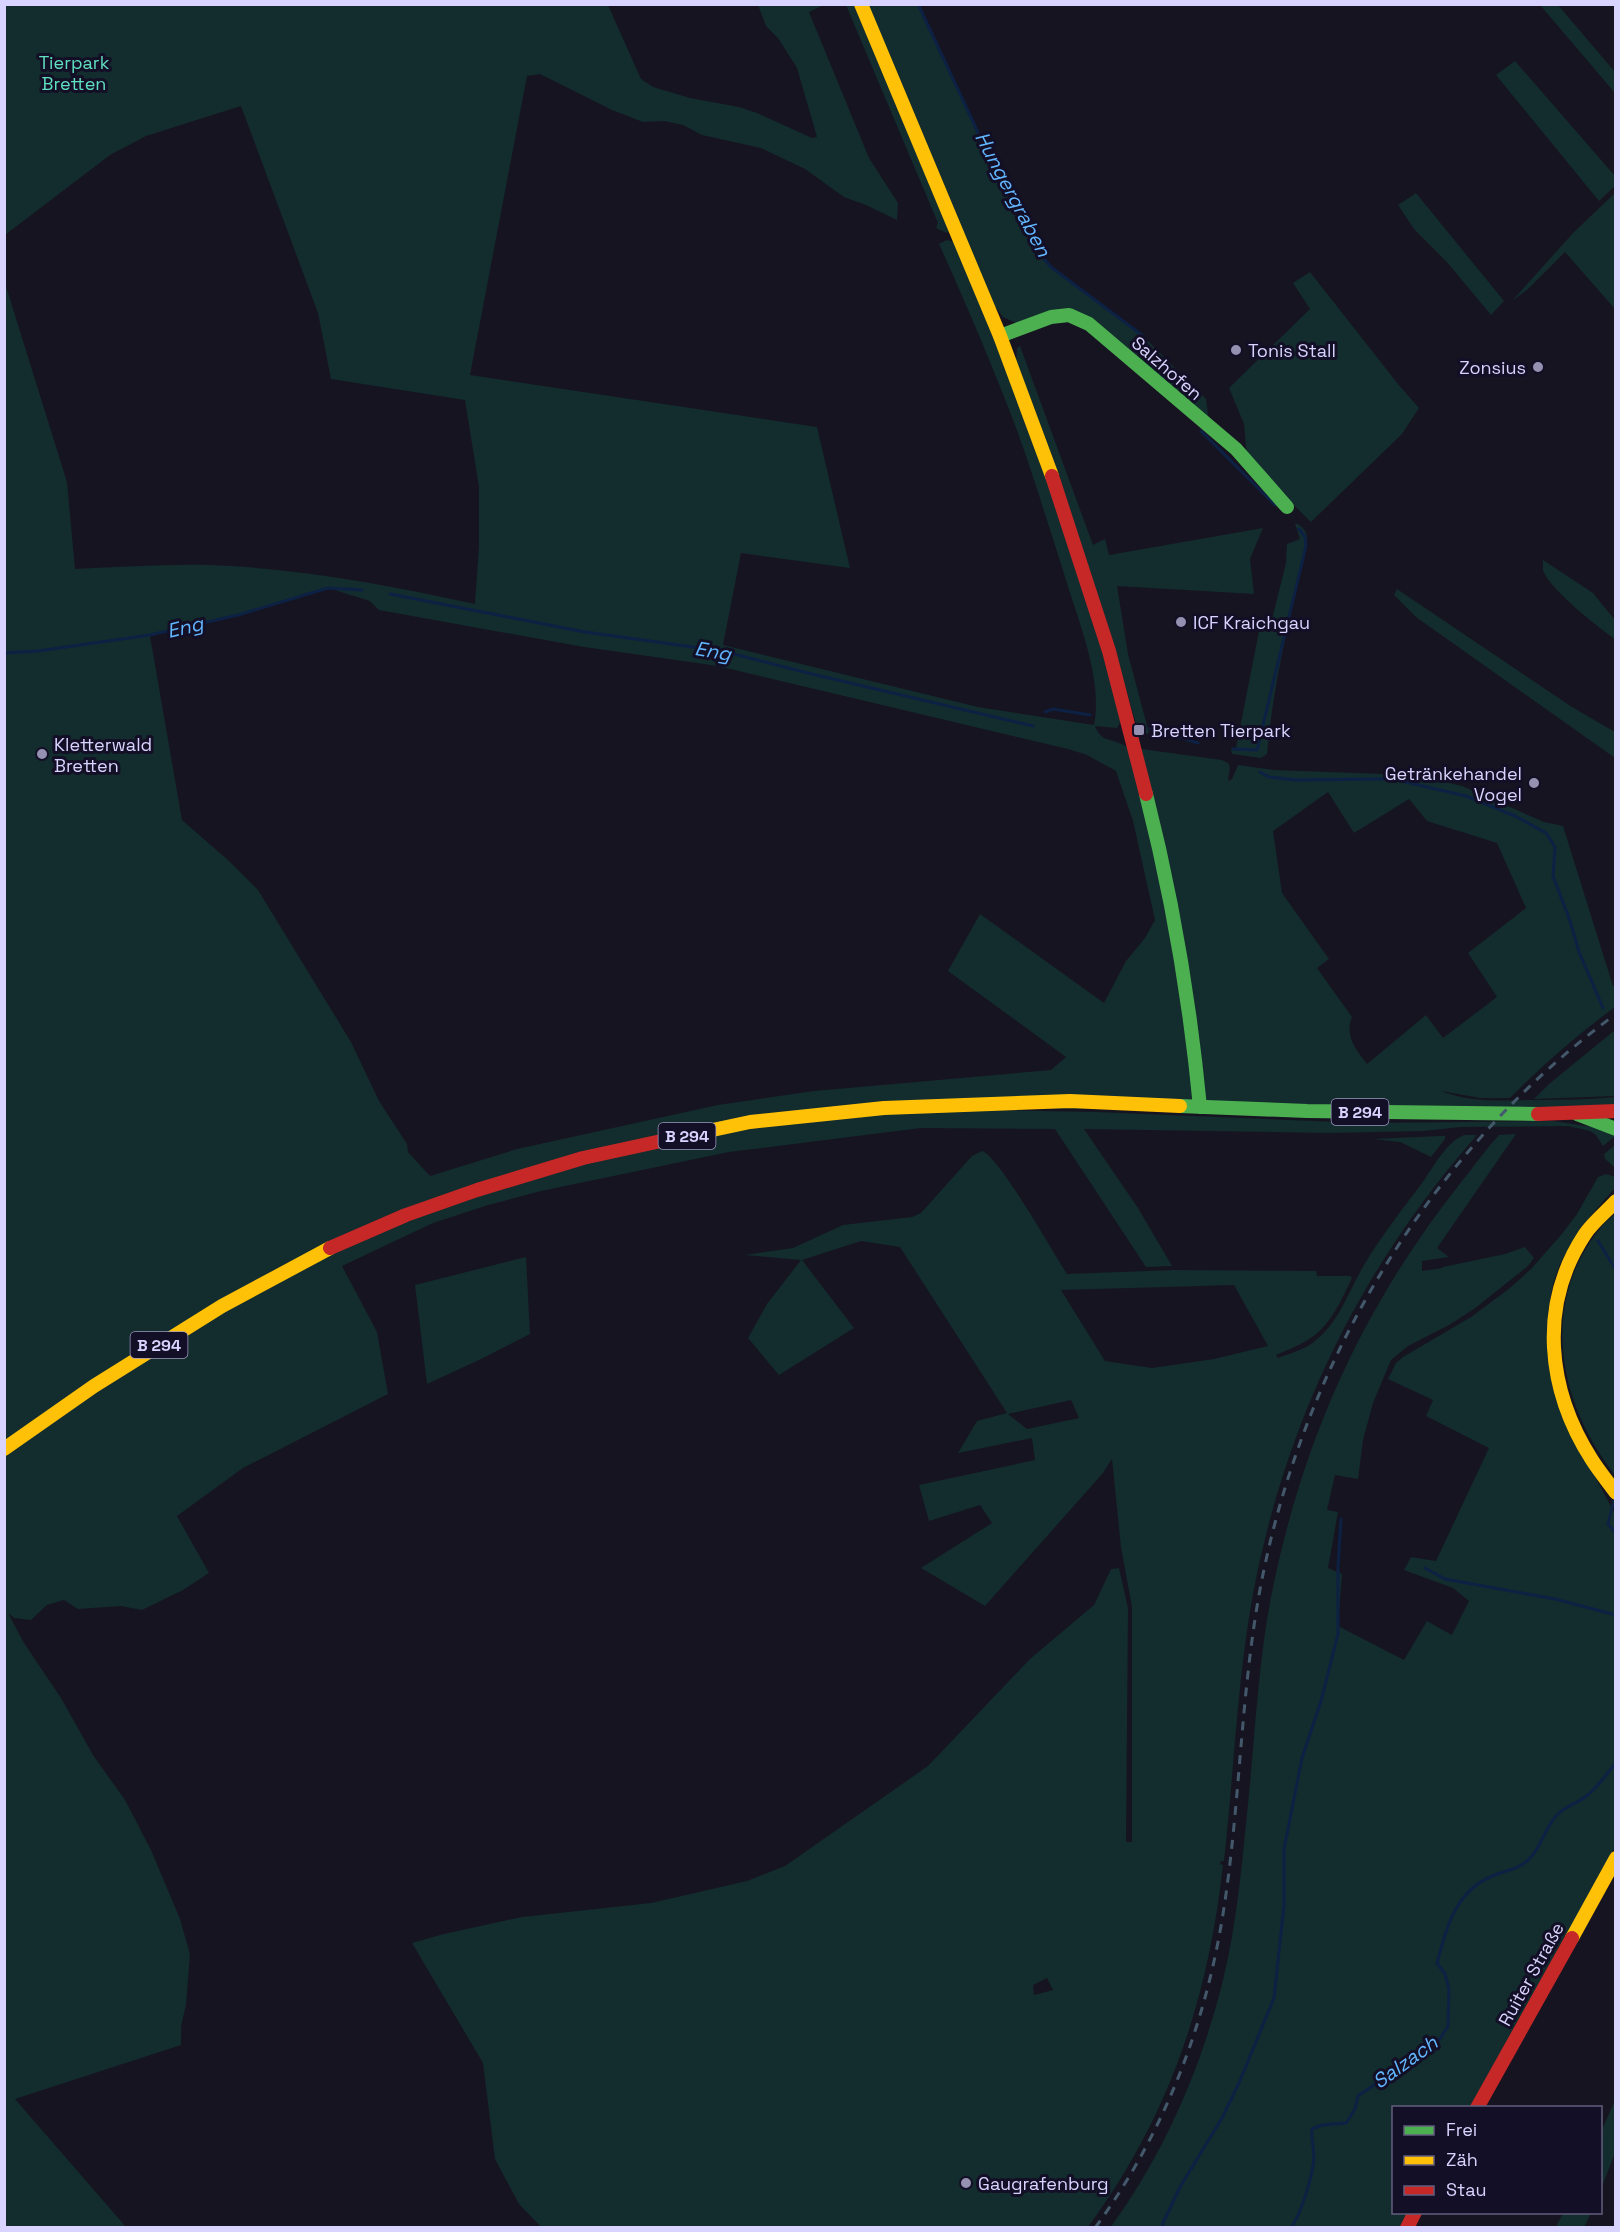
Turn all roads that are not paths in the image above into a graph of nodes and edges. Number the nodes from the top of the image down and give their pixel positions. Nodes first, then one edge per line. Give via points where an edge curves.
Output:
1 (861, 4) edge
2 (1000, 336) junction
3 (1287, 507) dead end
4 (1200, 1107) junction
5 (1616, 1111) edge
6 (1575, 1113) junction
7 (1616, 1129) edge
8 (1616, 1201) edge
9 (4, 1449) edge
10 (1616, 1493) edge
11 (1616, 1858) edge
12 (1478, 2106) edge
13 (1414, 2214) edge
14 (1407, 2228) edge

1 - 2 street
2 - 3 street, Salzhofen via 1051,317 1070,315 1089,324 1236,449
2 - 4 street via 1080,558 1133,739 1178,947
4 - 6 street, B 294
4 - 9 street, B 294 via 1070,1101 884,1108 750,1122 583,1158 477,1190 342,1242 222,1306 94,1386
5 - 6 street, B 294
6 - 7 street
8 - 10 street via 1597,1217 1565,1265 1554,1314 1553,1344 1562,1398 1577,1436 1587,1456
11 - 12 street, Ruiter Straße
13 - 14 street

